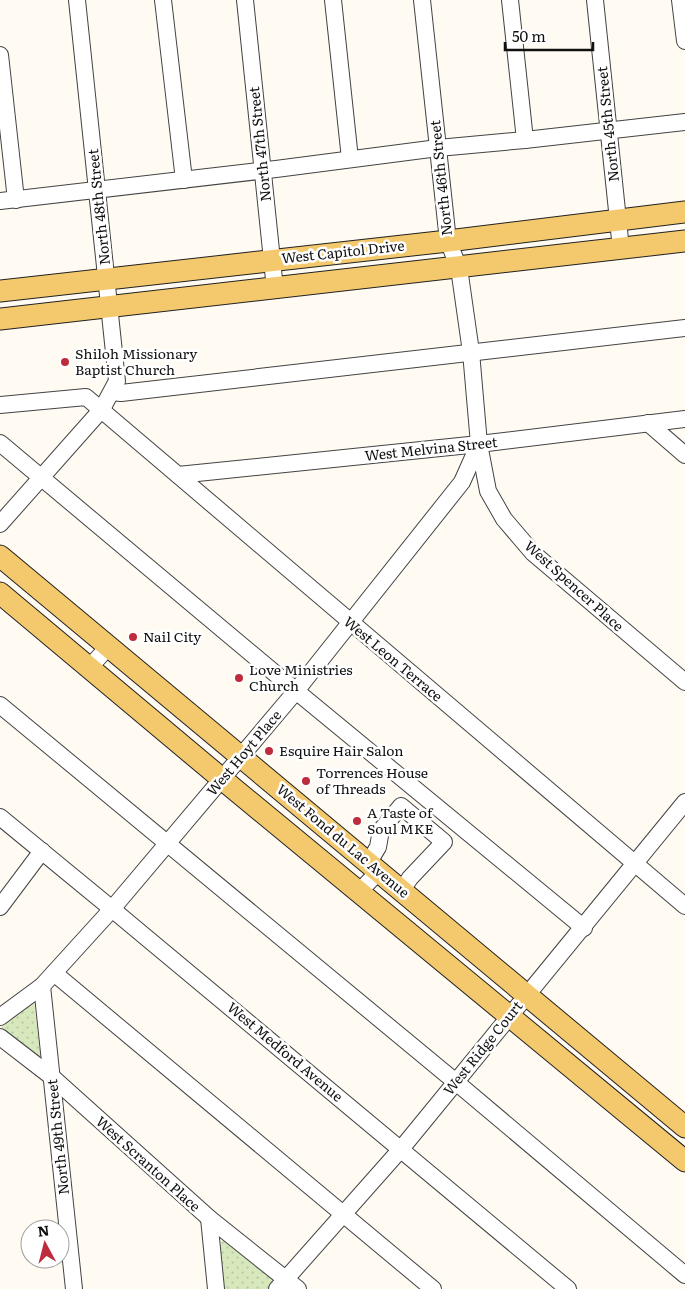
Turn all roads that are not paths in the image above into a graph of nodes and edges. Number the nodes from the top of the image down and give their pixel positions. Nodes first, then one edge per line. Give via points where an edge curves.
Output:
1 (77, 0) edge
2 (163, 0) edge
3 (245, 0) edge
4 (333, 0) edge
5 (422, 0) edge
6 (510, 0) edge
7 (595, 0) edge
8 (680, 0) edge
9 (685, 41) edge
10 (0, 55) edge
11 (685, 122) edge
12 (608, 130) junction
13 (526, 140) junction
14 (438, 148) junction
15 (350, 159) junction
16 (263, 170) junction
17 (184, 180) junction
18 (97, 191) junction
19 (8, 201) edge
20 (685, 212) edge
21 (618, 220) junction
22 (448, 241) junction
23 (685, 241) edge
24 (621, 249) junction
25 (272, 259) junction
26 (458, 268) junction
27 (107, 279) junction
28 (276, 289) junction
29 (0, 291) edge
30 (111, 308) junction
31 (0, 319) edge
32 (685, 328) edge
33 (471, 352) junction
34 (112, 392) junction
35 (0, 405) edge
36 (102, 409) junction
37 (685, 419) edge
38 (648, 423) junction
39 (0, 443) edge
40 (480, 444) junction
41 (685, 456) edge
42 (178, 475) junction
43 (42, 478) junction
44 (0, 524) edge
45 (0, 556) edge
46 (0, 593) edge
47 (350, 623) junction
48 (109, 646) junction
49 (89, 668) junction
50 (685, 682) edge
51 (296, 691) junction
52 (0, 705) edge
53 (241, 756) junction
54 (222, 779) junction
55 (685, 802) edge
56 (0, 817) edge
57 (168, 844) junction
58 (42, 852) junction
59 (636, 864) junction
60 (374, 866) junction
61 (402, 890) junction
62 (359, 892) junction
63 (685, 906) edge
64 (0, 907) edge
65 (112, 909) junction
66 (584, 928) junction
67 (54, 973) junction
68 (42, 986) junction
69 (527, 994) junction
70 (510, 1017) junction
71 (0, 1018) edge
72 (0, 1037) edge
73 (52, 1077) junction
74 (456, 1082) junction
75 (656, 1104) junction
76 (640, 1123) junction
77 (685, 1128) edge
78 (401, 1149) junction
79 (685, 1161) edge
80 (344, 1214) junction
81 (209, 1218) junction
82 (685, 1275) edge
83 (281, 1284) edge
84 (74, 1289) edge
85 (216, 1289) edge
86 (298, 1289) edge
87 (433, 1289) edge
88 (568, 1289) edge

1 - 18 street, North 48th Street
2 - 17 street
3 - 16 street, North 47th Street
4 - 15 street
5 - 14 street, North 46th Street
6 - 13 street
7 - 12 street, North 45th Street
8 - 9 street
10 - 19 street
11 - 12 street
12 - 13 street
12 - 21 street, North 45th Street
13 - 14 street
14 - 15 street
14 - 22 street, North 46th Street
15 - 16 street
16 - 17 street
16 - 25 street, North 47th Street
17 - 18 street
18 - 19 street
18 - 27 street, North 48th Street
20 - 21 main road, West Capitol Drive
21 - 22 main road, West Capitol Drive
21 - 24 street, North 45th Street
22 - 25 main road, West Capitol Drive
22 - 26 street, North 46th Street
23 - 24 main road, West Capitol Drive
24 - 26 main road, West Capitol Drive
25 - 27 main road, West Capitol Drive
25 - 28 street, North 47th Street
26 - 28 main road, West Capitol Drive
26 - 33 street, North 46th Street
27 - 29 main road, West Capitol Drive
27 - 30 street, North 48th Street
28 - 30 main road, West Capitol Drive
30 - 31 main road, West Capitol Drive
30 - 34 street, North 48th Street via 117,381
32 - 33 street
33 - 34 street
33 - 40 street, North 46th Street
34 - 36 street, North 48th Street
35 - 36 street, West Leon Terrace via 84,397
36 - 42 street, West Leon Terrace
36 - 43 street
37 - 38 street, West Melvina Street
38 - 40 street, West Melvina Street
38 - 41 street
39 - 43 street
40 - 42 street, West Melvina Street
40 - 47 street, West Hoyt Place via 462,482
40 - 50 street, West Spencer Place via 488,490 504,518 533,553
42 - 47 street, West Leon Terrace
43 - 44 street
43 - 51 street
45 - 48 main road, West Fond du Lac Avenue
46 - 49 main road, West Fond du Lac Avenue
47 - 51 street, West Hoyt Place
47 - 59 street, West Leon Terrace
48 - 49 street
48 - 53 main road, West Fond du Lac Avenue
49 - 54 main road, West Fond du Lac Avenue
51 - 53 street, West Hoyt Place
51 - 66 street
52 - 57 street
53 - 54 street, West Hoyt Place
53 - 60 main road, West Fond du Lac Avenue
54 - 57 street, West Hoyt Place
54 - 62 main road, West Fond du Lac Avenue
55 - 59 street, West Ridge Court
56 - 58 street, West Medford Avenue
57 - 65 street, West Hoyt Place
57 - 74 street
58 - 64 street
58 - 65 street, West Medford Avenue
59 - 63 street, West Leon Terrace
59 - 66 street, West Ridge Court
60 - 61 main road, West Fond du Lac Avenue
60 - 61 street via 381,830 401,806 444,842
60 - 62 street
61 - 69 main road, West Fond du Lac Avenue
62 - 70 main road, West Fond du Lac Avenue
65 - 67 street, West Hoyt Place
65 - 78 street, West Medford Avenue
66 - 69 street, West Ridge Court
67 - 68 street, West Hoyt Place
67 - 80 street
68 - 71 street, West Hoyt Place
68 - 73 street, North 49th Street
69 - 70 street, West Ridge Court
69 - 75 main road, West Fond du Lac Avenue
70 - 74 street, West Ridge Court
70 - 76 main road, West Fond du Lac Avenue
72 - 73 street, West Scranton Place
73 - 81 street, West Scranton Place
73 - 84 street, North 49th Street
74 - 78 street, West Ridge Court
74 - 82 street
75 - 76 street
75 - 77 main road, West Fond du Lac Avenue
76 - 79 main road, West Fond du Lac Avenue
78 - 80 street, West Ridge Court
78 - 88 street, West Medford Avenue
80 - 83 street, West Ridge Court
80 - 87 street
81 - 83 street, West Scranton Place
81 - 85 street
83 - 86 street, West Scranton Place

